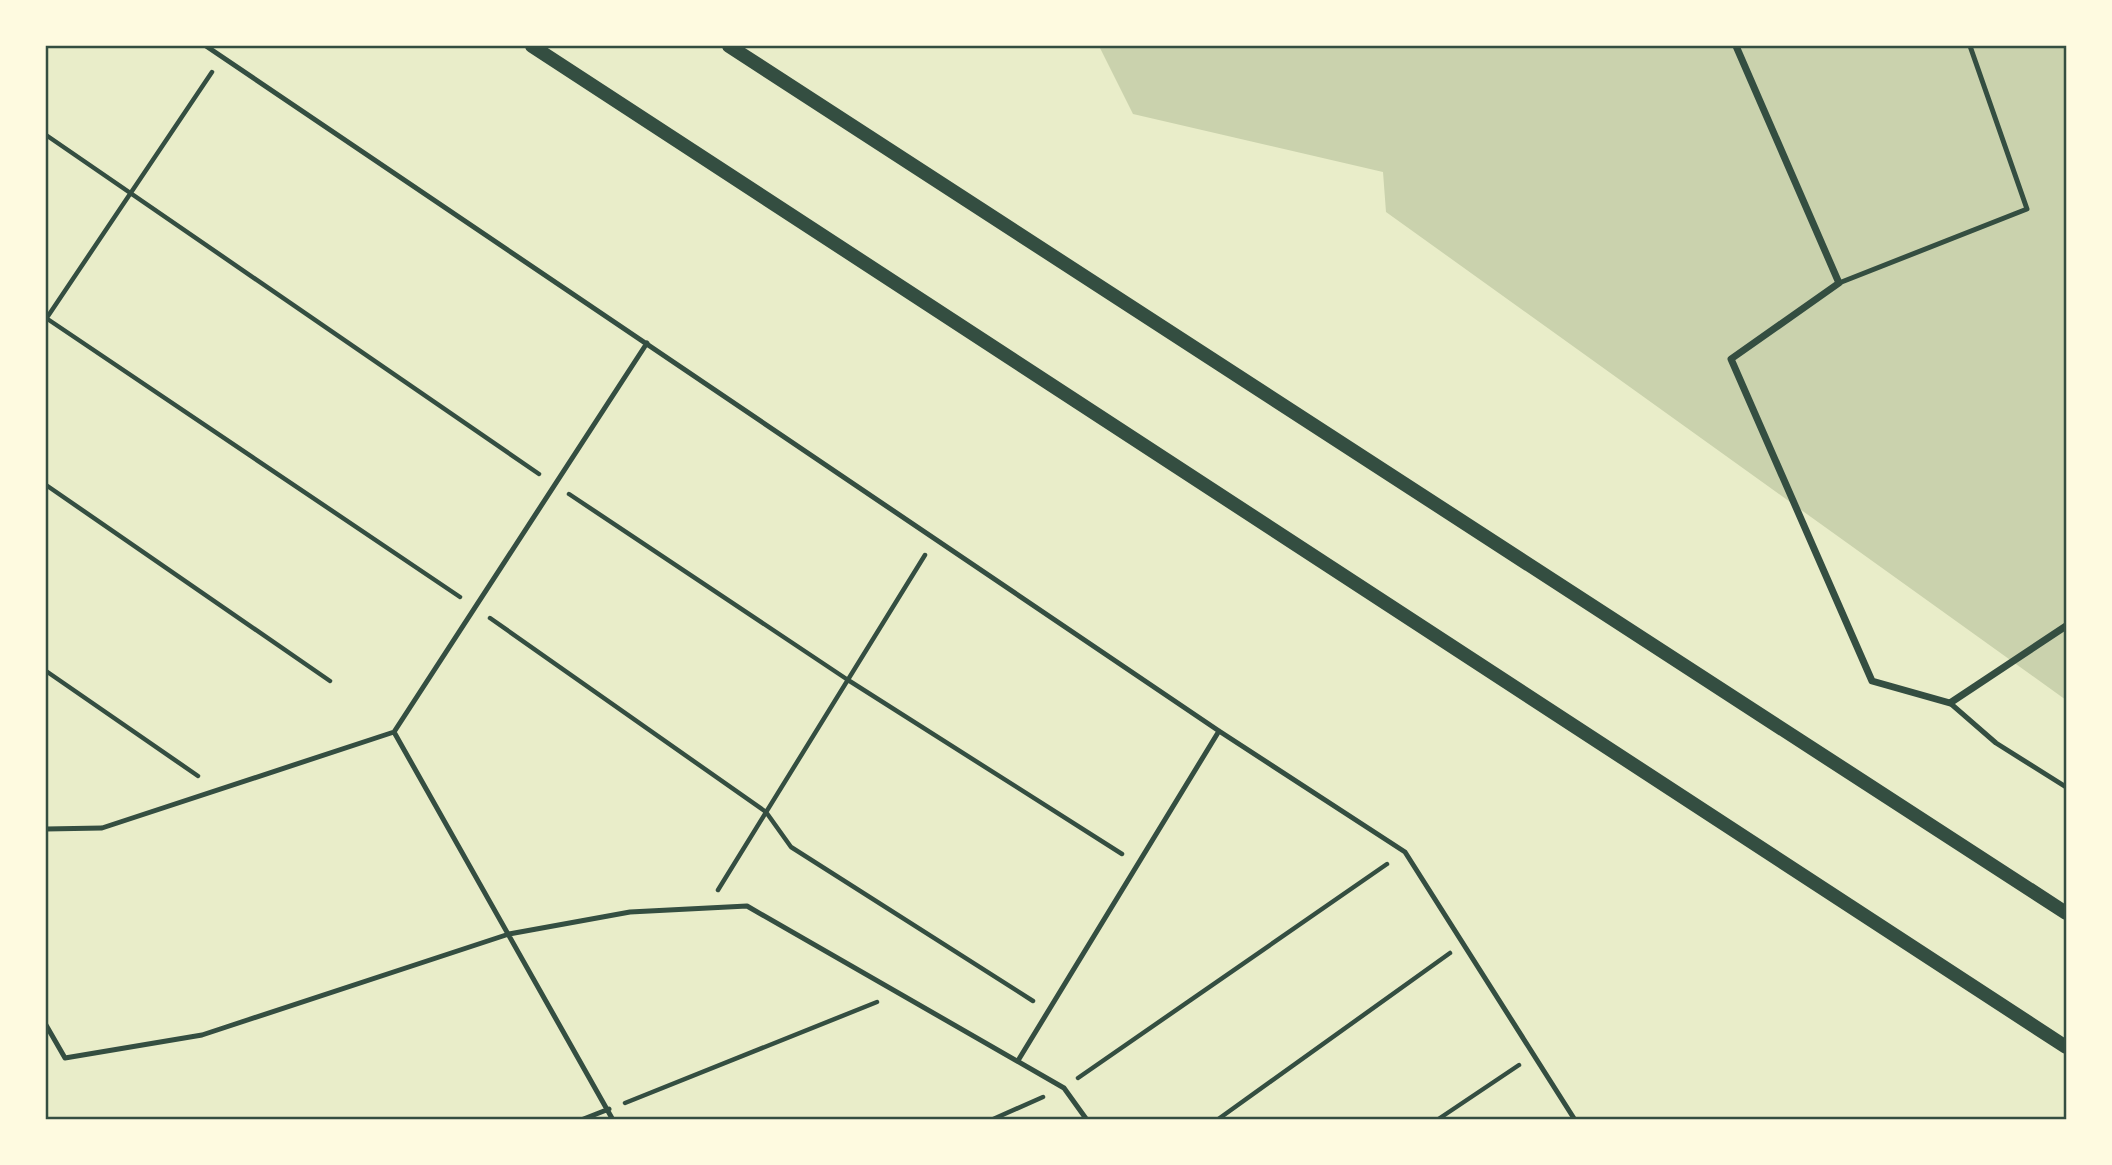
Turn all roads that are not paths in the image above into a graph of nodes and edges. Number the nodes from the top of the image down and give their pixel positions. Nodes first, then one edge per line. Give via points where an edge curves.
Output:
1 (206, 46) edge
2 (532, 46) edge
3 (729, 46) edge
4 (1736, 46) edge
5 (1970, 46) edge
6 (1839, 283) junction
7 (647, 343) junction
8 (2067, 626) edge
9 (1950, 703) junction
10 (1219, 731) junction
11 (394, 732) junction
12 (2067, 787) edge
13 (46, 830) edge
14 (2067, 913) edge
15 (509, 934) junction
16 (46, 1025) edge
17 (2067, 1048) edge
18 (1018, 1059) junction
19 (609, 1109) junction
20 (581, 1119) edge
21 (614, 1119) edge
22 (1087, 1119) edge
23 (1576, 1119) edge

1 - 7 lane
2 - 17 main road
3 - 14 main road
4 - 6 street
5 - 6 lane via 2027,209
6 - 9 street via 1731,359 1872,681
7 - 10 lane
7 - 11 lane
8 - 9 street
9 - 12 lane via 1996,743
10 - 18 lane
10 - 23 lane via 1405,852
11 - 13 lane via 102,828
11 - 15 lane
15 - 16 lane via 202,1035 65,1058
15 - 18 lane via 630,912 747,906
15 - 19 lane
18 - 22 lane via 1064,1088
19 - 20 lane
19 - 21 lane

